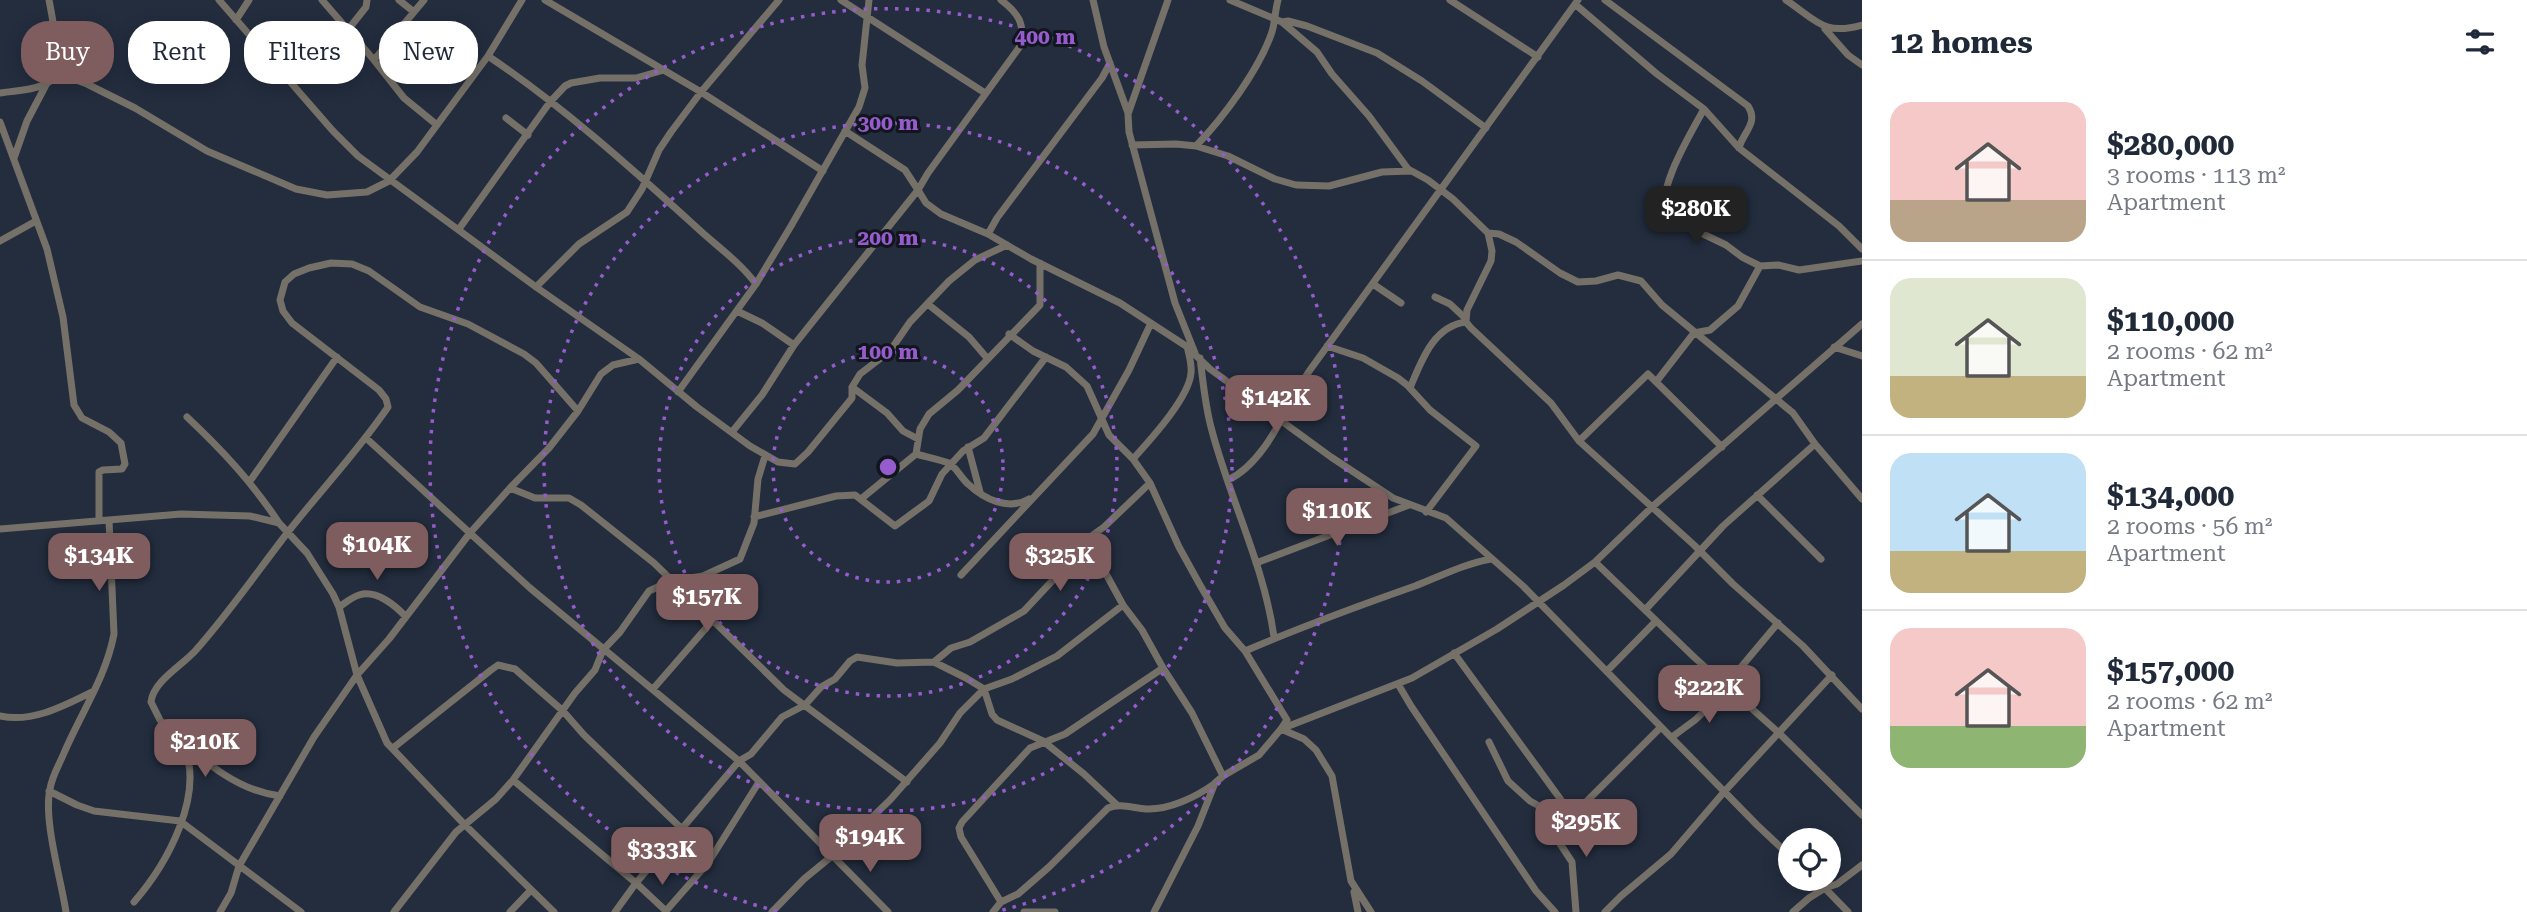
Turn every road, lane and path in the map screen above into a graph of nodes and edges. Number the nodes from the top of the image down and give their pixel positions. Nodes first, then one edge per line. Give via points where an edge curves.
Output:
1 (49, 0) edge
2 (219, 0) edge
3 (249, 0) edge
4 (367, 0) edge
5 (399, 0) edge
6 (424, 0) edge
7 (522, 0) edge
8 (545, 0) edge
9 (779, 0) edge
10 (841, 0) edge
11 (869, 0) edge
12 (1001, 0) edge
13 (1093, 0) edge
14 (1168, 0) edge
15 (1230, 0) edge
16 (1278, 0) edge
17 (1450, 0) edge
18 (1786, 0) edge
19 (323, 1) edge
20 (1608, 1) edge
21 (1577, 2) edge
22 (414, 12) junction
23 (868, 17) junction
24 (1275, 18) junction
25 (236, 20) junction
26 (51, 21) edge
27 (339, 21) edge
28 (355, 21) edge
29 (1282, 22) junction
30 (1862, 25) edge
31 (1822, 26) junction
32 (365, 50) edge
33 (488, 56) junction
34 (1538, 57) junction
35 (374, 60) junction
36 (1110, 63) junction
37 (1862, 65) edge
38 (664, 70) junction
39 (42, 84) edge
40 (46, 84) edge
41 (87, 84) edge
42 (701, 92) junction
43 (0, 93) edge
44 (985, 93) junction
45 (550, 102) junction
46 (1704, 109) junction
47 (1128, 114) junction
48 (506, 118) dead end
49 (0, 122) edge
50 (437, 125) junction
51 (1486, 128) junction
52 (845, 131) junction
53 (528, 135) junction
54 (1132, 145) junction
55 (1196, 146) junction
56 (1739, 148) junction
57 (14, 159) junction
58 (824, 171) junction
59 (1411, 171) junction
60 (389, 181) junction
61 (645, 181) junction
62 (1441, 189) junction
63 (918, 190) junction
64 (36, 221) junction
65 (459, 229) junction
66 (1488, 233) junction
67 (988, 234) junction
68 (0, 240) edge
69 (1007, 246) junction
70 (1862, 249) edge
71 (1862, 261) edge
72 (1040, 263) junction
73 (1760, 266) junction
74 (756, 284) junction
75 (1373, 284) junction
76 (536, 287) junction
77 (1435, 297) dead end
78 (1401, 303) dead end
79 (929, 305) junction
80 (737, 311) junction
81 (1466, 320) junction
82 (1151, 323) junction
83 (1862, 324) edge
84 (1694, 333) junction
85 (1009, 334) junction
86 (794, 345) junction
87 (1186, 346) junction
88 (1327, 346) junction
89 (1834, 347) junction
90 (1198, 355) junction
91 (1046, 356) junction
92 (1862, 356) edge
93 (337, 357) junction
94 (987, 358) junction
95 (639, 359) junction
96 (1656, 382) junction
97 (852, 387) junction
98 (1410, 388) junction
99 (678, 393) junction
100 (1775, 398) junction
101 (578, 411) junction
102 (187, 417) dead end
103 (1281, 421) junction
104 (1102, 422) junction
105 (732, 432) junction
106 (366, 438) junction
107 (918, 439) junction
108 (1579, 440) junction
109 (1815, 444) junction
110 (968, 447) junction
111 (1722, 447) junction
112 (916, 454) junction
113 (765, 456) junction
114 (1133, 459) junction
115 (951, 464) junction
116 (1228, 480) junction
117 (250, 481) junction
118 (1150, 483) junction
119 (510, 488) junction
120 (980, 492) junction
121 (1757, 495) junction
122 (1034, 496) junction
123 (861, 499) junction
124 (1862, 499) edge
125 (1409, 505) junction
126 (1651, 507) junction
127 (1426, 512) junction
128 (754, 517) junction
129 (99, 520) junction
130 (109, 520) junction
131 (279, 523) junction
132 (0, 529) edge
133 (289, 531) junction
134 (470, 533) junction
135 (1087, 539) junction
136 (1699, 550) junction
137 (1491, 559) junction
138 (1821, 559) dead end
139 (1595, 562) junction
140 (1256, 563) junction
141 (961, 575) dead end
142 (671, 581) junction
143 (1539, 603) junction
144 (1123, 605) junction
145 (338, 607) junction
146 (1645, 610) junction
147 (406, 617) junction
148 (713, 620) junction
149 (1656, 621) junction
150 (1778, 623) junction
151 (1274, 637) junction
152 (603, 650) junction
153 (1245, 651) junction
154 (1454, 653) junction
155 (934, 662) junction
156 (1163, 668) junction
157 (1607, 671) junction
158 (356, 675) junction
159 (1832, 675) junction
160 (1398, 684) junction
161 (1728, 686) junction
162 (653, 689) junction
163 (984, 689) junction
164 (94, 691) junction
165 (805, 705) junction
166 (1862, 709) edge
167 (563, 711) junction
168 (0, 716) edge
169 (1661, 727) junction
170 (1281, 729) junction
171 (1779, 733) junction
172 (1672, 737) junction
173 (181, 740) junction
174 (1043, 741) junction
175 (1489, 742) dead end
176 (393, 748) junction
177 (739, 761) junction
178 (1223, 776) junction
179 (513, 780) junction
180 (759, 782) junction
181 (907, 782) junction
182 (1215, 783) junction
183 (49, 791) junction
184 (1724, 792) junction
185 (280, 796) junction
186 (1564, 804) junction
187 (1117, 805) junction
188 (1574, 810) junction
189 (1862, 815) edge
190 (180, 821) junction
191 (464, 824) junction
192 (682, 829) junction
193 (1778, 844) edge
194 (832, 856) junction
195 (1862, 865) edge
196 (239, 866) junction
197 (1841, 881) edge
198 (636, 883) junction
199 (1354, 889) junction
200 (530, 891) junction
201 (1820, 891) edge
202 (1828, 891) edge
203 (135, 902) dead end
204 (1002, 902) junction
205 (620, 910) edge
206 (669, 911) edge
207 (66, 912) edge
208 (220, 912) edge
209 (302, 912) edge
210 (394, 912) edge
211 (510, 912) edge
212 (554, 912) edge
213 (772, 912) edge
214 (888, 912) edge
215 (993, 912) edge
216 (1024, 912) edge
217 (1055, 912) edge
218 (1154, 912) edge
219 (1358, 912) edge
220 (1371, 912) edge
221 (1555, 912) edge
222 (1576, 912) edge
223 (1605, 912) edge
224 (1793, 912) edge
225 (1849, 912) edge

1 - 26 street
2 - 25 street
3 - 25 street
4 - 28 street
5 - 22 street
6 - 22 street
7 - 33 street
8 - 38 street
9 - 42 street
10 - 23 street
11 - 23 street
12 - 44 street via 1020,20 1023,36 1013,58
13 - 36 street
14 - 47 street
15 - 24 street
16 - 24 street
17 - 34 street
18 - 31 street
19 - 27 street
20 - 56 street via 1748,106 1752,124
21 - 34 street
21 - 46 street via 1657,74
22 - 35 street
23 - 44 street
23 - 52 street via 864,93
24 - 29 street
24 - 55 street via 1240,92
25 - 60 street via 333,131
29 - 51 street via 1307,26 1377,53
29 - 59 street via 1321,56
30 - 31 street via 1840,30
31 - 37 street
32 - 35 street
33 - 45 street
33 - 50 street
34 - 51 street
35 - 50 street via 404,98
36 - 47 street
36 - 67 street
38 - 42 street
38 - 45 street via 636,78 571,83
39 - 43 street
40 - 57 street
41 - 60 street via 207,151 296,189 344,195 367,192
42 - 58 street
42 - 61 street via 659,150
44 - 63 street
45 - 53 street
45 - 61 street
46 - 56 street
46 - 73 street via 1668,181 1664,212
47 - 54 street
48 - 53 street
49 - 57 street
50 - 60 street
51 - 62 street
52 - 58 street
52 - 63 street via 905,170
53 - 65 street
54 - 55 street
54 - 90 street via 1175,303
55 - 59 street via 1296,185 1329,186 1382,172
56 - 70 street
57 - 64 street
58 - 74 street
59 - 62 street
60 - 65 street
61 - 74 street
61 - 76 street via 627,212 579,244
62 - 66 street
62 - 75 street
63 - 67 street via 941,214
63 - 86 street
64 - 68 street
64 - 129 street via 63,317 74,405 82,418 114,436 124,452 122,469 99,472
65 - 76 street
66 - 81 street via 1491,261
66 - 84 street via 1516,242 1578,282 1618,275 1641,281
67 - 69 street
69 - 72 street
69 - 79 street via 964,268
71 - 73 street via 1799,270
72 - 82 street
72 - 85 street via 1040,304
73 - 84 street via 1738,306 1710,330
74 - 80 street
75 - 78 street
75 - 88 street
76 - 95 street
77 - 81 street
79 - 94 street
79 - 97 street
80 - 86 street
80 - 99 street
81 - 98 street via 1433,341
81 - 108 street via 1551,404
82 - 87 street
82 - 104 street
83 - 89 street
84 - 96 street
84 - 100 street
85 - 91 street
85 - 94 street
86 - 105 street
87 - 90 street
87 - 114 street via 1190,380 1168,418
88 - 98 street via 1363,358
88 - 103 street
89 - 92 street
89 - 100 street
90 - 103 street
90 - 116 street via 1210,424
91 - 104 street via 1087,386
91 - 110 street via 996,425
93 - 101 street via 292,323 280,300 285,282 294,274 331,262 361,267 420,307 468,324 524,354
93 - 106 street via 386,399 388,407
93 - 117 street
94 - 107 street via 929,414
95 - 99 street
95 - 101 street via 608,368
96 - 108 street via 1648,374
96 - 111 street
97 - 107 street
97 - 113 street via 852,398 798,462 787,464
98 - 127 street via 1476,446
99 - 105 street
100 - 109 street via 1793,413
100 - 111 street
101 - 119 street
102 - 117 street
103 - 116 street via 1248,466
103 - 125 street
104 - 114 street
104 - 122 street
105 - 113 street
106 - 133 street
106 - 134 street
107 - 112 street
108 - 126 street
109 - 121 street
109 - 124 street
110 - 115 street
110 - 120 street
111 - 126 street
112 - 115 street
112 - 123 street
113 - 128 street
114 - 118 street
115 - 120 street
115 - 123 street via 929,501 895,526
116 - 140 street
117 - 131 street
118 - 135 street
118 - 153 street via 1200,585 1225,628
119 - 134 street
119 - 142 street via 535,498 573,499
120 - 122 street via 1005,504 1022,503
121 - 136 street
121 - 138 street
122 - 141 street
123 - 128 street via 836,496
125 - 127 street
125 - 140 street
126 - 136 street
126 - 139 street
127 - 137 street via 1446,518
128 - 142 street via 740,559 702,576
129 - 130 street
129 - 132 street
130 - 131 street via 214,514
130 - 164 street via 114,634 106,669
131 - 133 street
133 - 145 street via 321,572
133 - 173 street via 220,623 151,695 160,720
134 - 147 street
134 - 152 street
135 - 144 street
135 - 155 street via 1024,611 951,648
136 - 146 street
136 - 150 street
137 - 143 street
137 - 151 street
139 - 143 street
139 - 146 street
140 - 151 street
142 - 148 street
142 - 152 street via 649,591
143 - 154 street
143 - 157 street
144 - 156 street
144 - 163 street via 1057,656
145 - 147 street via 367,594 388,601
145 - 158 street
146 - 149 street
147 - 158 street
148 - 162 street
148 - 165 street
149 - 157 street
149 - 161 street
150 - 159 street
150 - 161 street
151 - 153 street
152 - 162 street
152 - 167 street via 595,670
153 - 170 street via 1287,720
154 - 160 street
154 - 186 street
155 - 163 street
155 - 165 street via 857,657
156 - 174 street via 1062,736
156 - 178 street
157 - 169 street
158 - 176 street via 382,735
158 - 185 street
159 - 166 street
159 - 171 street
160 - 170 street
160 - 221 street via 1536,891
161 - 171 street
161 - 172 street
162 - 177 street
163 - 174 street via 997,720
163 - 181 street
164 - 168 street via 28,717
164 - 183 street
165 - 177 street via 782,717 751,754
165 - 181 street
167 - 176 street via 515,669 498,665
167 - 179 street
167 - 192 street
169 - 172 street
169 - 188 street
170 - 178 street via 1259,755
170 - 199 street via 1304,739 1334,779
171 - 184 street
171 - 189 street
172 - 184 street
173 - 185 street via 245,787
173 - 190 street via 189,758 191,783
174 - 187 street
174 - 204 street via 1030,748 959,828
175 - 186 street via 1518,792 1550,812
176 - 191 street
177 - 180 street
177 - 192 street
178 - 182 street
179 - 191 street
179 - 198 street
180 - 194 street
180 - 206 street via 708,863
181 - 194 street
182 - 187 street via 1161,808
182 - 218 street
183 - 190 street via 94,811
183 - 207 street via 49,817
184 - 193 street
184 - 223 street via 1671,854
185 - 196 street
186 - 188 street
187 - 204 street via 1104,810 1018,894
188 - 222 street via 1553,833 1572,862
190 - 196 street
190 - 203 street via 168,855
191 - 200 street
191 - 210 street
192 - 198 street
194 - 213 street
194 - 214 street
195 - 197 street
196 - 208 street
196 - 209 street
198 - 205 street
198 - 206 street
199 - 219 street
199 - 220 street
200 - 211 street
200 - 212 street
201 - 224 street
202 - 225 street
204 - 215 street
216 - 217 street

